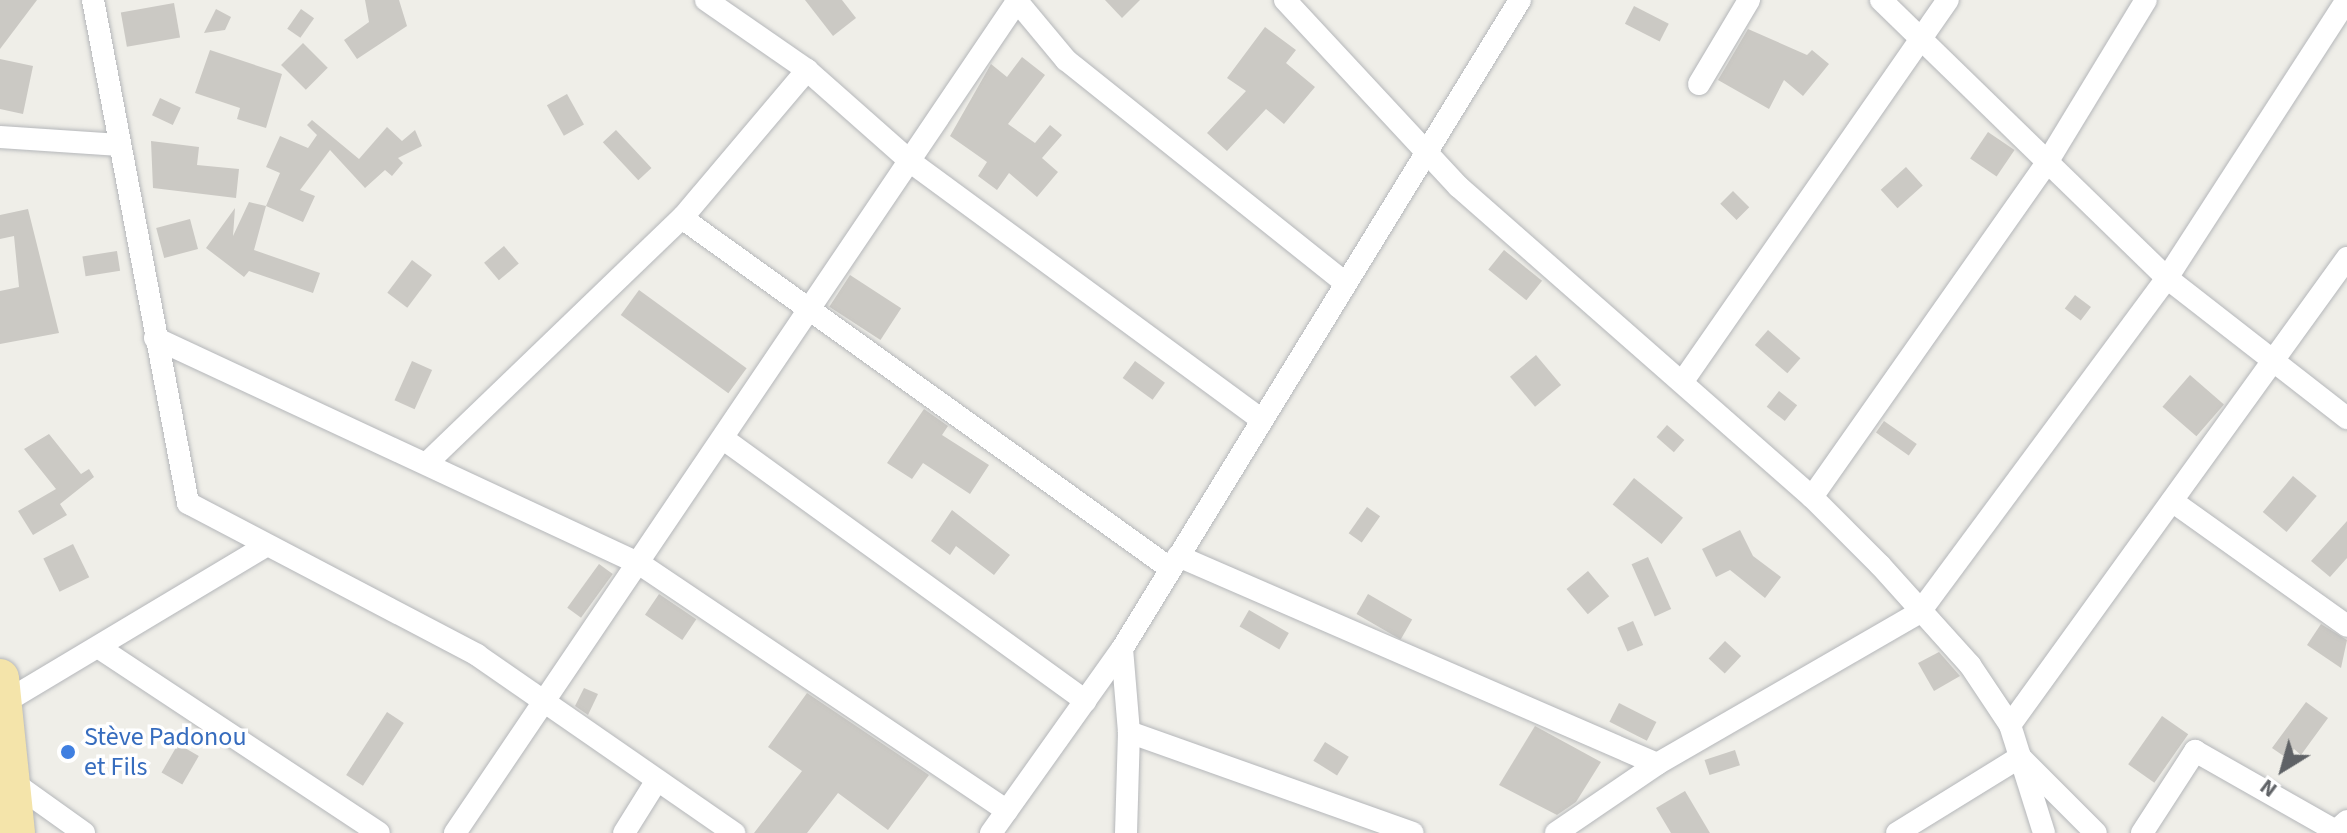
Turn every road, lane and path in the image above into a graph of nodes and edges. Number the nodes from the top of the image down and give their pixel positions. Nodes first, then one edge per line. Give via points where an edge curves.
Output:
1 (93, 0) edge
2 (706, 0) edge
3 (1017, 0) edge
4 (1285, 0) edge
5 (1520, 0) edge
6 (1749, 0) edge
7 (1881, 0) edge
8 (1948, 0) edge
9 (2146, 0) edge
10 (2347, 0) edge
11 (1924, 40) junction
12 (807, 70) junction
13 (1699, 84) dead end
14 (0, 137) edge
15 (120, 145) junction
16 (1426, 151) junction
17 (2048, 161) junction
18 (912, 163) junction
19 (682, 218) junction
20 (2347, 258) edge
21 (2167, 278) junction
22 (1345, 283) junction
23 (810, 312) junction
24 (155, 338) junction
25 (2271, 363) junction
26 (1683, 381) junction
27 (2347, 418) edge
28 (1262, 420) junction
29 (725, 440) junction
30 (427, 463) junction
31 (1812, 497) junction
32 (2172, 501) junction
33 (266, 546) junction
34 (1174, 563) junction
35 (640, 564) junction
36 (1919, 613) junction
37 (2347, 626) edge
38 (101, 649) junction
39 (1122, 649) junction
40 (2, 690) edge
41 (1086, 701) junction
42 (547, 706) junction
43 (2010, 725) junction
44 (1129, 732) junction
45 (2020, 757) junction
46 (1657, 764) junction
47 (14, 783) junction
48 (654, 785) junction
49 (1007, 811) junction
50 (2339, 828) edge
51 (16, 833) edge
52 (84, 833) edge
53 (379, 833) edge
54 (455, 833) edge
55 (624, 833) edge
56 (734, 833) edge
57 (991, 833) edge
58 (1126, 833) edge
59 (1413, 833) edge
60 (1556, 833) edge
61 (1897, 833) edge
62 (2044, 833) edge
63 (2096, 833) edge
64 (2142, 833) edge

1 - 15 street
2 - 12 street
3 - 18 street
3 - 22 street via 1066,60
4 - 16 street
5 - 16 street
6 - 13 street
7 - 11 street
8 - 11 street
9 - 17 street
10 - 21 street
11 - 17 street
11 - 26 street
12 - 18 street
12 - 19 street
14 - 15 street
15 - 24 street
16 - 22 street
16 - 26 street
17 - 21 street
17 - 31 street
18 - 23 street
18 - 28 street
19 - 23 street
19 - 30 street
20 - 25 street
21 - 25 street
21 - 36 street
22 - 28 street
23 - 29 street
23 - 34 street
24 - 30 street
24 - 33 street via 188,503
25 - 27 street
25 - 32 street
26 - 31 street
28 - 34 street
29 - 35 street
29 - 41 street
30 - 35 street
31 - 36 street
32 - 37 street
32 - 43 street
33 - 38 street
33 - 42 street via 477,655
34 - 39 street
34 - 46 street
35 - 42 street
35 - 49 street
36 - 43 street via 1970,665
36 - 46 street
38 - 40 street
38 - 53 street
39 - 41 street
39 - 44 street
40 - 47 highway
41 - 49 street
42 - 48 street
42 - 54 street
43 - 45 street
44 - 58 street
44 - 59 street
45 - 61 street
45 - 62 street
45 - 63 street
46 - 60 street
47 - 51 highway
47 - 52 street
48 - 55 street
48 - 56 street
49 - 57 street
50 - 64 street via 2195,751

